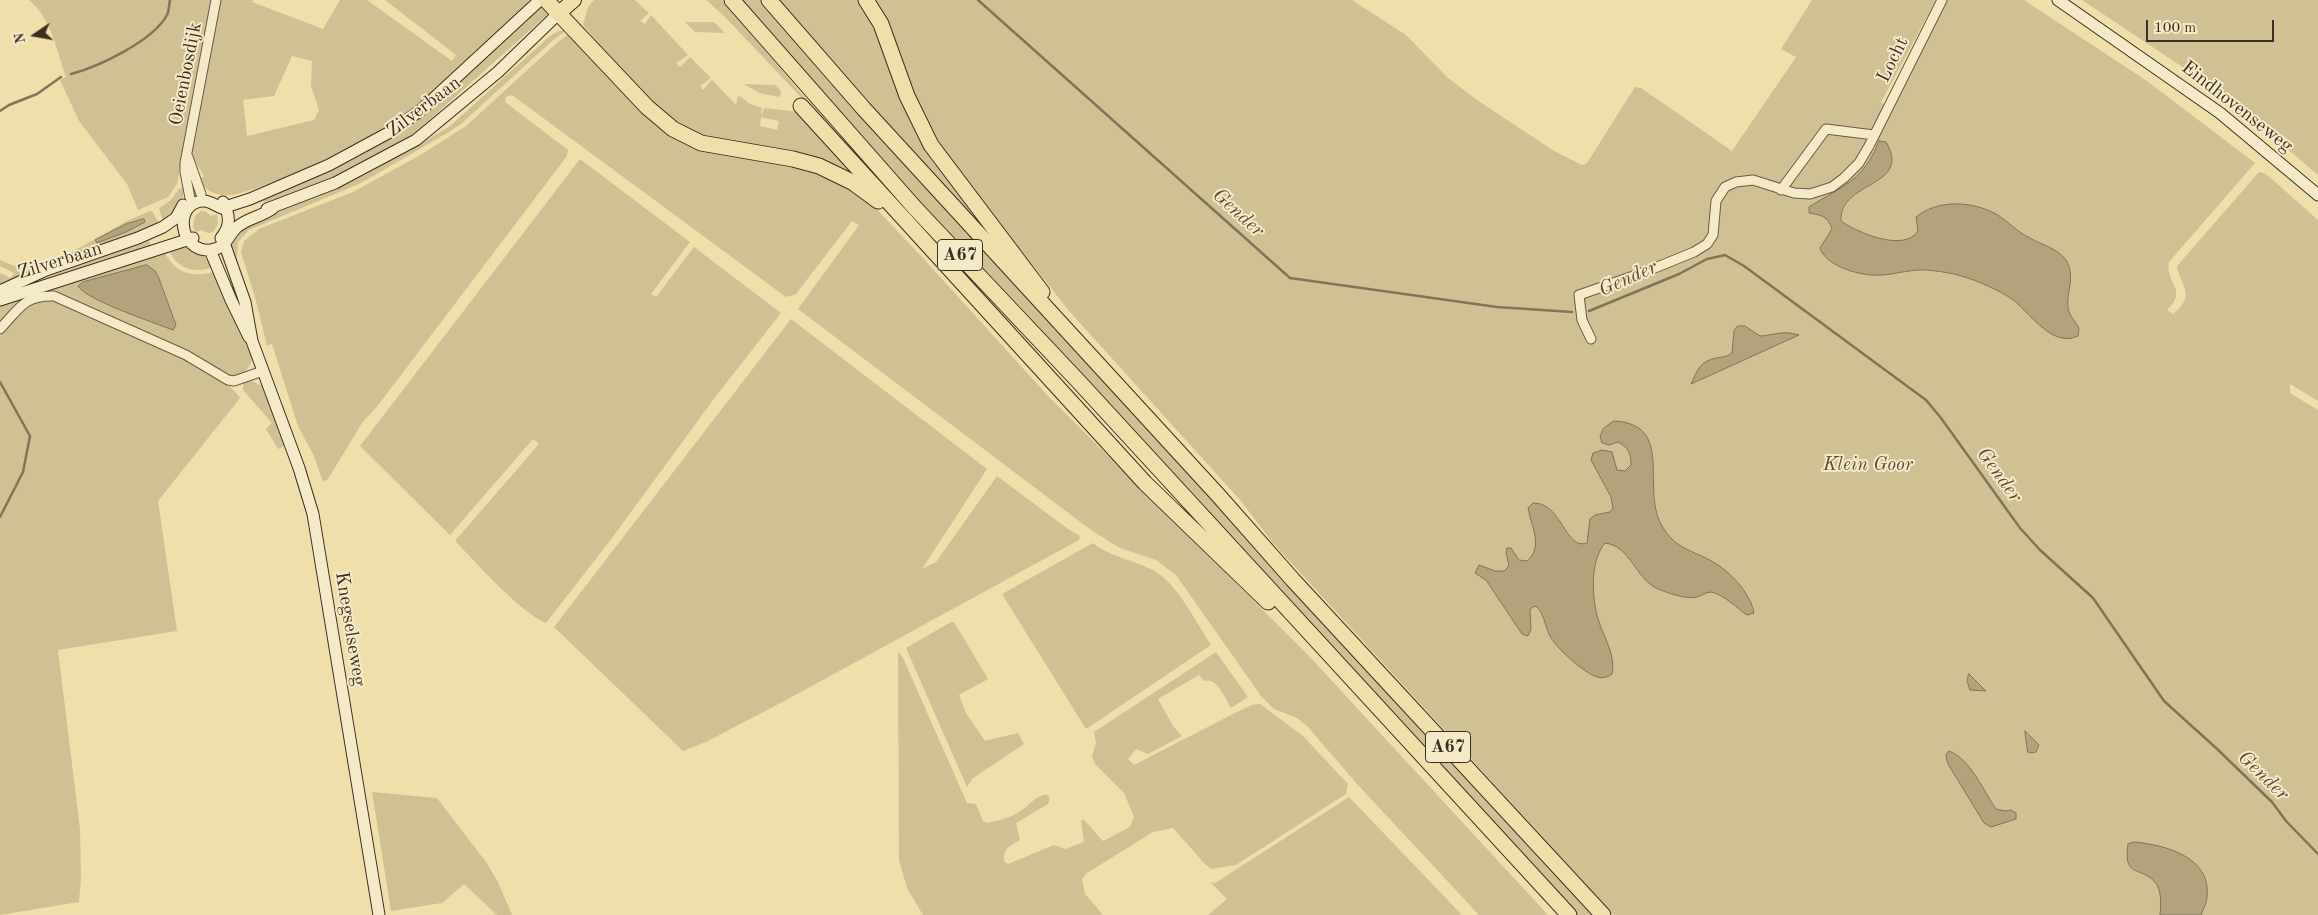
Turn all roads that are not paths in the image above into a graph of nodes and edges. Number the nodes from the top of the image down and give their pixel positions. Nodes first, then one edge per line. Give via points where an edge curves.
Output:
1 (216, 0) edge
2 (540, 0) edge
3 (546, 0) edge
4 (574, 0) edge
5 (732, 0) edge
6 (769, 0) edge
7 (866, 0) edge
8 (1942, 0) edge
9 (2058, 0) edge
10 (559, 13) junction
11 (801, 106) dead end
12 (1874, 135) junction
13 (1781, 190) junction
14 (2318, 194) edge
15 (194, 199) junction
16 (224, 205) junction
17 (179, 220) junction
18 (231, 227) junction
19 (188, 239) junction
20 (223, 241) junction
21 (924, 241) junction
22 (210, 250) junction
23 (0, 291) edge
24 (0, 300) edge
25 (0, 329) edge
26 (1072, 337) junction
27 (1591, 339) dead end
28 (252, 341) junction
29 (263, 371) junction
30 (1314, 639) junction
31 (379, 915) edge
32 (1569, 915) edge
33 (1603, 915) edge

1 - 15 street, Oeienbosdijk via 184,172
2 - 16 main road, Zilverbaan via 421,110 390,132 329,165 259,196
3 - 10 highway, A67
4 - 10 main road, Zilverbaan
5 - 30 highway, A67 via 916,208
6 - 26 highway, A67
7 - 26 highway, A67 via 881,24 910,103 931,145 1030,275
8 - 12 street, Locht
9 - 14 main road, Eindhovenseweg via 2220,113
10 - 18 main road, Zilverbaan via 498,72 416,140 335,184 264,209
10 - 21 highway, A67 via 647,107 673,129 708,144 819,166 874,197
11 - 21 highway, A67
12 - 13 street, Locht via 1859,163 1832,186 1810,194
12 - 13 street via 1826,128
13 - 27 street, Locht via 1753,180 1725,187 1716,201 1713,235 1707,244 1644,272 1579,295 1582,320
15 - 16 main road via 218,207
15 - 17 main road
16 - 18 main road
17 - 19 main road
17 - 23 main road, Zilverbaan via 147,238 138,238 46,270
18 - 20 main road
19 - 20 main road via 208,244
19 - 22 main road via 196,246
19 - 24 main road, Zilverbaan
20 - 22 main road
20 - 28 main road, Knegselseweg via 245,302
21 - 30 highway, A67 via 1145,483 1266,600
22 - 28 main road, Knegselseweg
25 - 29 street via 20,306 32,298 54,296 186,355 228,380
26 - 33 highway, A67
28 - 29 main road, Knegselseweg
29 - 31 main road, Knegselseweg via 313,514
30 - 32 highway, A67

